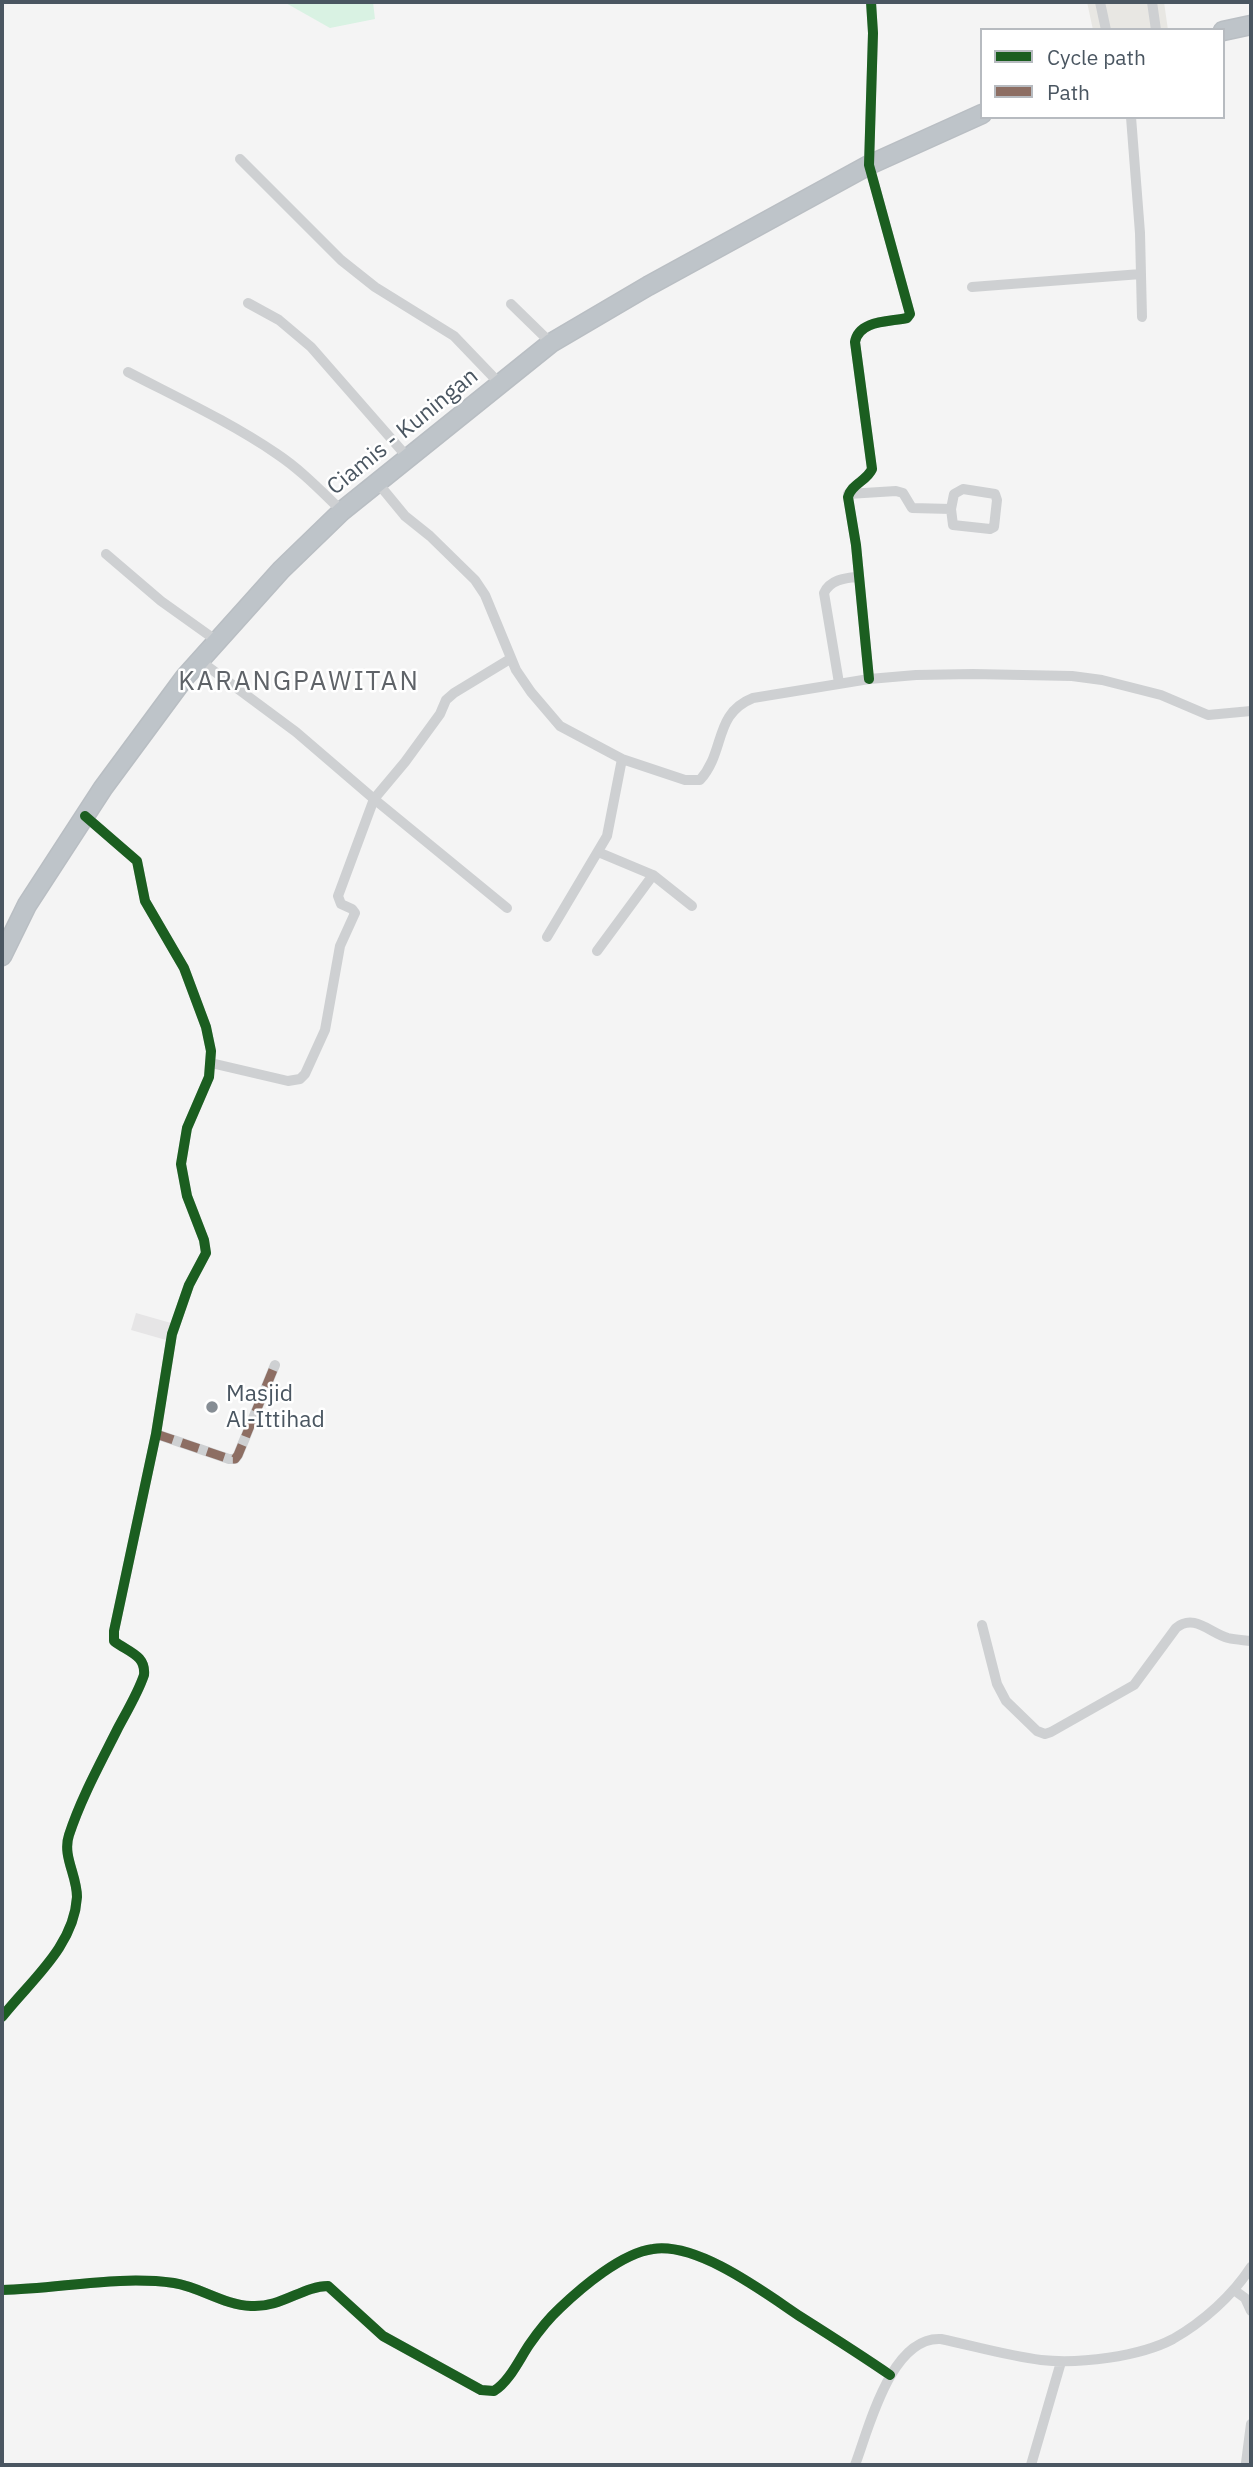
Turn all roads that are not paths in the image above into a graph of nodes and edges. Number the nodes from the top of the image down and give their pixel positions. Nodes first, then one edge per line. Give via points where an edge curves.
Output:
1 (871, 2) edge
2 (1100, 2) edge
3 (1152, 2) edge
4 (1251, 25) edge
5 (1105, 28) edge
6 (1156, 28) edge
7 (1225, 31) edge
8 (980, 115) edge
9 (1131, 119) edge
10 (240, 159) dead end
11 (869, 165) junction
12 (1141, 274) junction
13 (972, 287) dead end
14 (248, 303) dead end
15 (511, 303) dead end
16 (1142, 317) dead end
17 (551, 343) junction
18 (128, 372) dead end
19 (501, 385) junction
20 (409, 459) junction
21 (377, 482) junction
22 (848, 494) junction
23 (951, 509) junction
24 (342, 511) junction
25 (106, 554) dead end
26 (857, 577) junction
27 (217, 641) junction
28 (510, 659) junction
29 (199, 660) junction
30 (869, 679) junction
31 (839, 683) junction
32 (1251, 711) edge
33 (622, 759) junction
34 (374, 799) junction
35 (85, 816) junction
36 (598, 852) junction
37 (653, 875) junction
38 (692, 906) dead end
39 (508, 908) dead end
40 (547, 937) dead end
41 (597, 951) dead end
42 (2, 956) edge
43 (211, 1063) junction
44 (275, 1364) dead end
45 (156, 1434) junction
46 (982, 1625) dead end
47 (1251, 1641) edge
48 (2, 2017) edge
49 (1251, 2267) edge
50 (2, 2290) edge
51 (1234, 2290) junction
52 (1251, 2311) edge
53 (1061, 2362) junction
54 (890, 2375) junction
55 (1251, 2424) edge
56 (1246, 2463) dead end
57 (855, 2465) edge
58 (1031, 2465) edge

1 - 11 street
2 - 5 street
3 - 6 street
4 - 7 highway
8 - 11 highway, Ciamis - Kuningan
9 - 12 street
10 - 19 street via 352,269 454,336
11 - 17 highway, Ciamis - Kuningan
11 - 22 street via 909,314 865,327 856,337 872,469
12 - 13 street
12 - 16 street
14 - 20 street via 279,320 311,347
15 - 17 street
17 - 19 highway, Ciamis - Kuningan
18 - 24 street via 267,447
19 - 20 highway, Ciamis - Kuningan
20 - 21 highway, Ciamis - Kuningan
21 - 24 highway, Ciamis - Kuningan
21 - 28 street via 405,516 475,580
22 - 23 street via 896,491 912,508
22 - 26 street
23 - 23 street via 954,526 992,529 996,522 993,492 960,490 954,494
24 - 27 highway, Ciamis - Kuningan
25 - 27 street
26 - 30 street
26 - 31 street via 835,581 824,593
27 - 29 highway, Ciamis - Kuningan
28 - 33 street via 561,726
28 - 34 street via 446,700
29 - 34 street via 296,732
29 - 35 highway, Ciamis - Kuningan
30 - 31 street
30 - 32 street via 944,674 1079,677 1149,692 1208,715
31 - 33 street via 740,703 727,718 712,762 700,780 685,780
33 - 36 street via 607,836
34 - 39 street
34 - 43 street via 338,896 341,904 355,913 340,946 326,1030 305,1074 288,1081
35 - 42 highway, Ciamis - Kuningan via 27,905
35 - 43 street via 137,861 145,901 198,1000
36 - 37 street
36 - 40 street
37 - 38 street
37 - 41 street
43 - 45 street via 187,1128 181,1164 206,1253 174,1324
44 - 45 street via 234,1459
45 - 48 street via 113,1636 143,1662 144,1675 69,1834 67,1851 77,1896 67,1932 51,1961
46 - 47 street via 1006,1701 1045,1734 1134,1685 1183,1623
49 - 51 street
50 - 54 street via 124,2281 175,2283 252,2306 270,2305 328,2286 398,2346 481,2390 494,2391 542,2328 578,2293 616,2264 639,2253 671,2248 741,2278
51 - 52 street via 1245,2298
51 - 53 street via 1171,2340 1136,2352
53 - 54 street via 933,2339 920,2342
53 - 58 street
54 - 57 street
55 - 56 street

